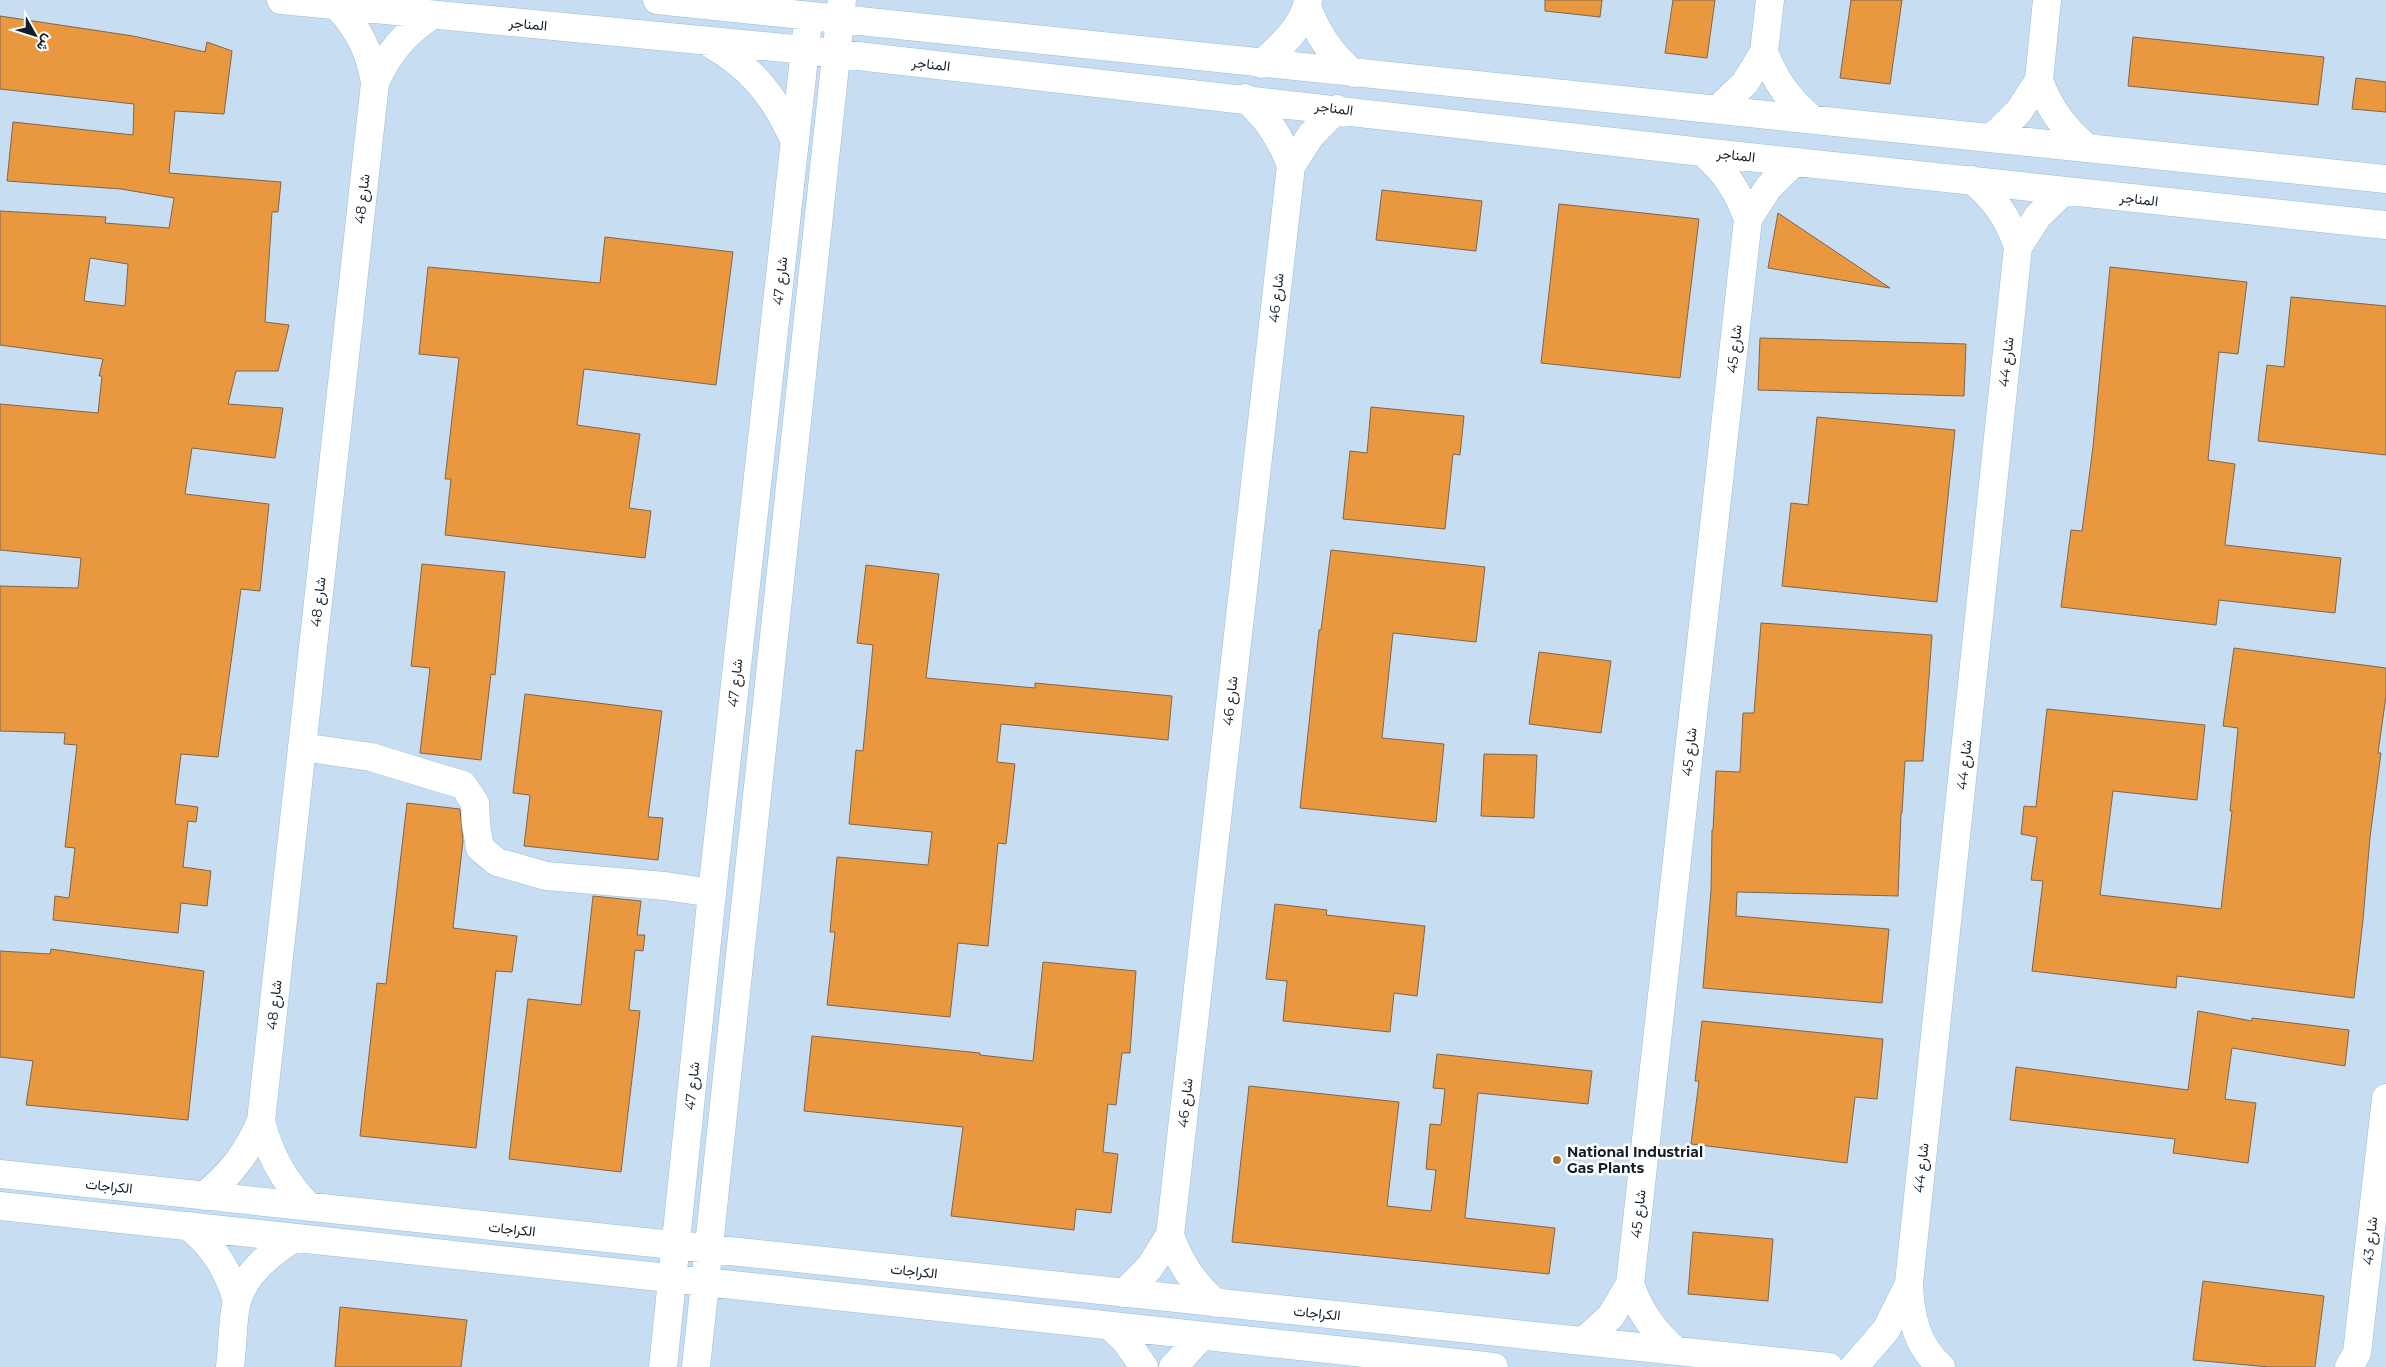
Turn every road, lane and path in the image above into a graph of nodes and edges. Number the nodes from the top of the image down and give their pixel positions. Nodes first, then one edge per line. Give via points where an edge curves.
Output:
1 (281, 0) edge
2 (657, 0) edge
3 (1770, 0) edge
4 (2047, 0) edge
5 (718, 3) edge
6 (1307, 3) edge
7 (337, 6) junction
8 (809, 9) edge
9 (840, 10) edge
10 (432, 15) junction
11 (706, 41) junction
12 (805, 50) junction
13 (1764, 52) junction
14 (834, 53) junction
15 (1261, 64) junction
16 (1353, 73) junction
17 (2039, 80) junction
18 (375, 83) junction
19 (1246, 98) junction
20 (1337, 109) junction
21 (1718, 109) junction
22 (1811, 118) junction
23 (1993, 137) junction
24 (796, 143) junction
25 (2085, 146) junction
26 (1702, 152) junction
27 (1794, 162) junction
28 (1291, 166) junction
29 (2386, 179) edge
30 (1972, 180) junction
31 (2064, 191) junction
32 (1748, 219) junction
33 (2386, 225) edge
34 (2018, 247) junction
35 (302, 747) junction
36 (712, 893) junction
37 (2386, 1098) edge
38 (261, 1121) junction
39 (0, 1174) edge
40 (204, 1196) junction
41 (0, 1206) edge
42 (309, 1207) junction
43 (189, 1226) junction
44 (1170, 1235) junction
45 (294, 1238) junction
46 (676, 1247) junction
47 (708, 1250) junction
48 (673, 1279) junction
49 (704, 1282) junction
50 (1909, 1283) junction
51 (1630, 1284) junction
52 (1124, 1293) junction
53 (238, 1301) junction
54 (1216, 1303) junction
55 (1110, 1326) junction
56 (1202, 1336) junction
57 (1584, 1342) junction
58 (1676, 1351) junction
59 (2356, 1362) edge
60 (230, 1367) edge
61 (663, 1367) edge
62 (696, 1367) edge
63 (1144, 1367) edge
64 (1172, 1367) edge
65 (1494, 1367) edge
66 (1829, 1367) edge
67 (1854, 1367) edge
68 (1941, 1367) edge

1 - 7 street, المناجر
2 - 5 street
3 - 13 street
4 - 17 street
5 - 8 street
6 - 15 street via 1288,38
6 - 16 street via 1314,26 1325,43
7 - 10 street, المناجر
7 - 18 street, شارع 48 via 364,41
8 - 9 street
8 - 12 street, شارع 47
9 - 14 street
9 - 15 street
10 - 11 street, المناجر
10 - 18 street, شارع 48 via 397,43
11 - 12 street, المناجر
11 - 24 street via 730,55 770,94
12 - 14 street, المناجر
12 - 24 street, شارع 47
13 - 21 street via 1745,83
13 - 22 street via 1782,89
14 - 19 street, المناجر
14 - 47 street
15 - 16 street
16 - 21 street
17 - 23 street via 2020,111
17 - 25 street via 2056,117
18 - 35 street, شارع 48
19 - 20 street, المناجر
19 - 28 street, شارع 46 via 1274,128
20 - 26 street, المناجر
20 - 28 street, شارع 46 via 1311,135
21 - 22 street
22 - 23 street
23 - 25 street
24 - 36 street, شارع 47
25 - 29 street
26 - 27 street, المناجر
26 - 32 street, شارع 45 via 1731,181
27 - 30 street, المناجر
27 - 32 street, شارع 45 via 1768,188
28 - 44 street, شارع 46
30 - 31 street, المناجر
30 - 34 street, شارع 44 via 2001,210 2012,227
31 - 33 street, المناجر
31 - 34 street, شارع 44 via 2038,216
32 - 51 street, شارع 45
34 - 50 street, شارع 44
35 - 36 street via 371,757 463,785 475,803 480,848 497,862 546,876
35 - 38 street, شارع 48
36 - 46 street, شارع 47
37 - 59 street, شارع 43
38 - 40 street, شارع 48 via 239,1163
38 - 42 street, شارع 48 via 267,1146 278,1168
39 - 40 street, الكراجات
40 - 42 street, الكراجات
41 - 43 street
42 - 46 street, الكراجات
43 - 45 street
43 - 53 street via 220,1259
44 - 52 street, شارع 46 via 1150,1267
44 - 54 street, شارع 46 via 1187,1273
45 - 48 street
45 - 53 street via 260,1264
46 - 47 street, الكراجات
46 - 48 street, شارع 47
47 - 49 street
47 - 52 street, الكراجات
48 - 49 street
48 - 61 street, شارع 47
49 - 55 street
49 - 62 street
50 - 67 street, شارع 44 via 1886,1330
50 - 68 street, شارع 44 via 1910,1311 1918,1337
51 - 57 street, شارع 45 via 1610,1316
51 - 58 street via 1647,1322
52 - 54 street, الكراجات
53 - 60 street
54 - 57 street, الكراجات
55 - 56 street
55 - 63 street via 1125,1340
56 - 64 street
56 - 65 street
57 - 58 street, الكراجات
58 - 66 street, الكراجات

